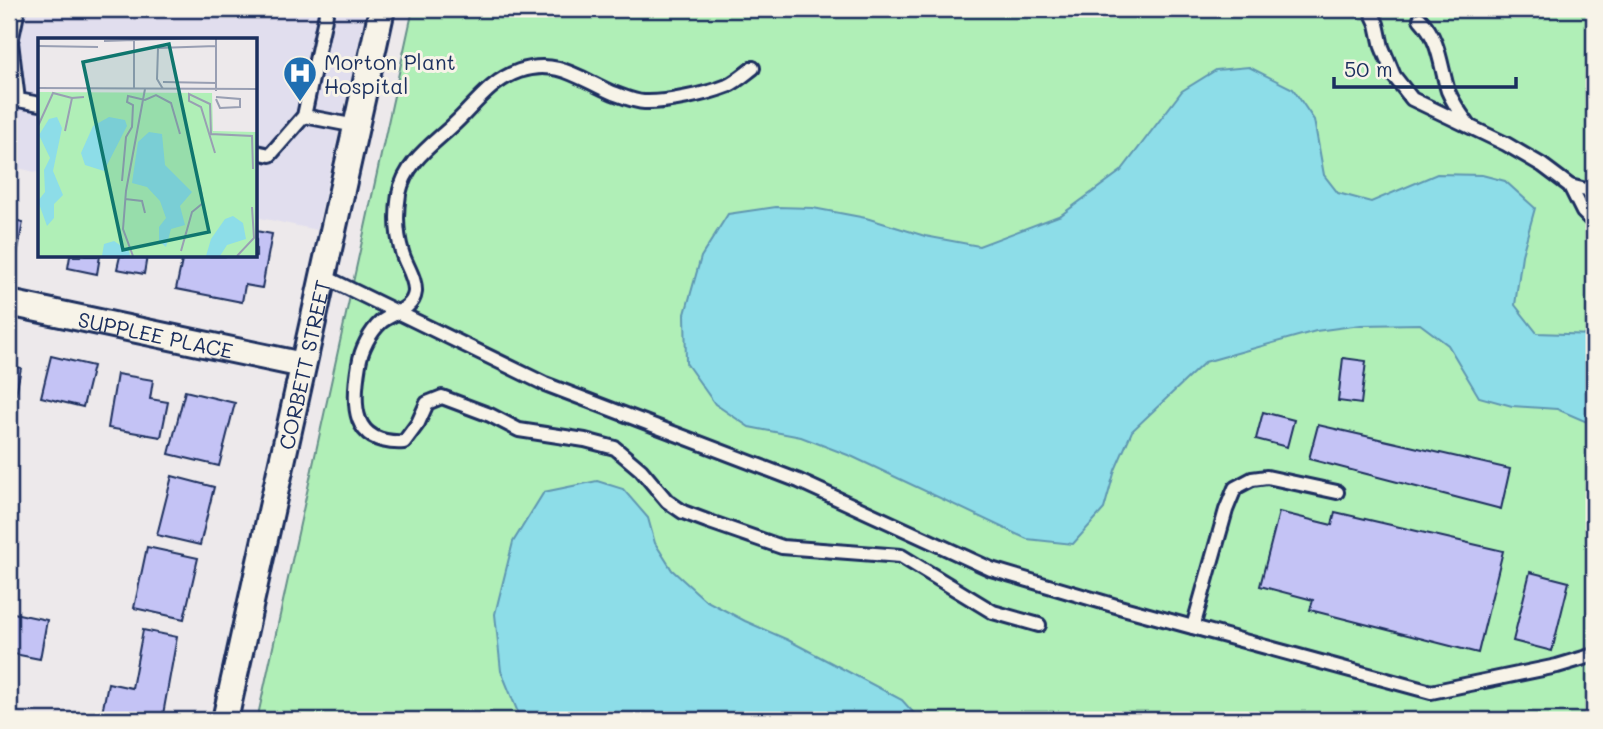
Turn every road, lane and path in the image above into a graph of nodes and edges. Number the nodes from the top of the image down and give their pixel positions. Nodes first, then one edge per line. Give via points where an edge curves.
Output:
1 (18, 9) edge
2 (327, 9) edge
3 (382, 9) edge
4 (1370, 9) edge
5 (1420, 19) dead end
6 (10, 42) edge
7 (753, 68) dead end
8 (38, 104) edge
9 (304, 116) junction
10 (1468, 124) junction
11 (356, 126) junction
12 (257, 152) edge
13 (1570, 186) junction
14 (1594, 192) edge
15 (1594, 223) edge
16 (323, 276) junction
17 (9, 303) edge
18 (397, 313) junction
19 (303, 365) junction
20 (1337, 492) dead end
21 (1039, 625) dead end
22 (1193, 627) junction
23 (1594, 655) edge
24 (225, 720) edge

1 - 6 lane
2 - 9 lane
3 - 11 street, CORBETT STREET
4 - 10 lane via 1394,76 1412,99
5 - 10 lane via 1437,44 1448,89
6 - 8 lane via 18,100
7 - 18 lane via 729,85 710,91 643,102 612,93 568,70 538,66 517,71 487,88 412,163 400,191 396,223 415,292 411,303
9 - 11 lane
9 - 12 lane via 270,155
10 - 13 lane
11 - 16 street, CORBETT STREET
13 - 14 lane
13 - 15 lane
16 - 18 lane
16 - 19 street, CORBETT STREET
17 - 19 street, SUPPLEE PLACE
18 - 21 lane via 381,322 360,357 354,393 359,421 372,438 404,442 427,403 442,397 519,430 615,448 683,512 782,547 901,556 993,612
18 - 22 lane via 545,384 799,481 991,569
19 - 24 street, CORBETT STREET
20 - 22 lane via 1267,477 1235,488
22 - 23 lane via 1431,692

